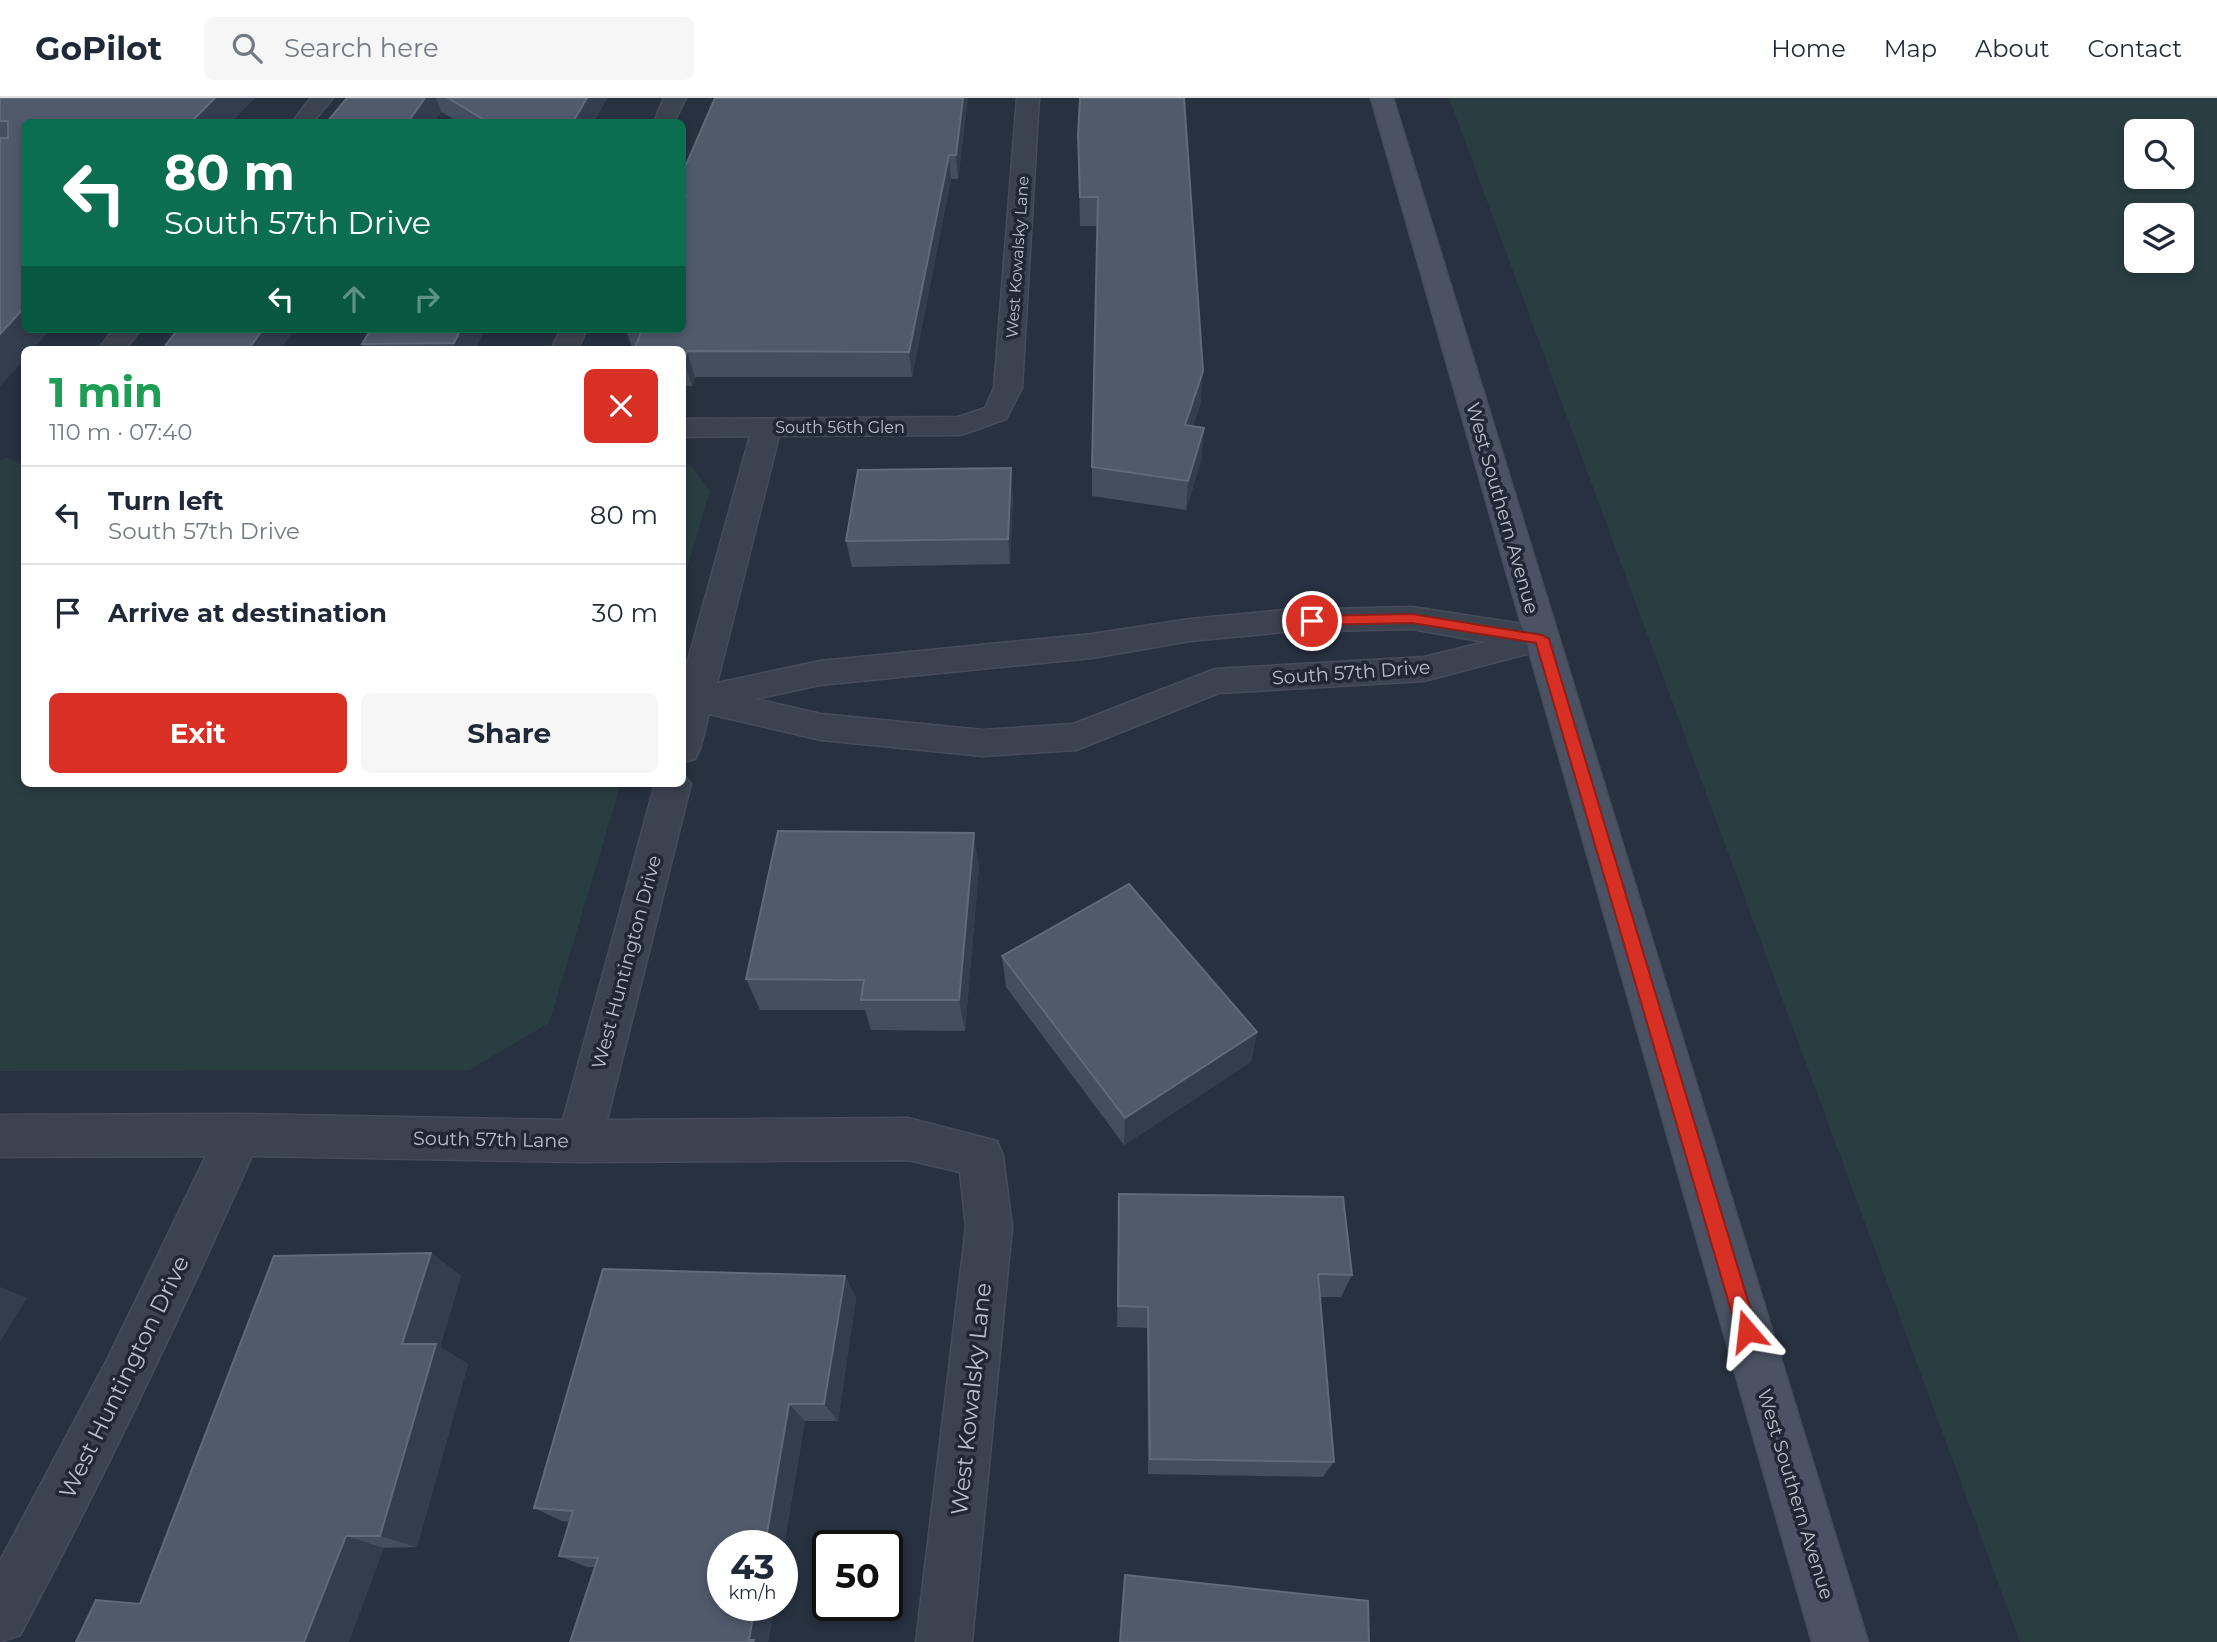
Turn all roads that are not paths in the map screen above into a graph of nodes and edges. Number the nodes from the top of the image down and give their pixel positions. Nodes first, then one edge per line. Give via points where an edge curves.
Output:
1 (322, 98) edge
2 (675, 98) edge
3 (1028, 98) edge
4 (1382, 98) edge
5 (304, 119) edge
6 (665, 119) edge
7 (996, 413) joint
8 (767, 427) junction
9 (686, 428) edge
10 (1190, 630) junction
11 (1542, 639) junction
12 (1215, 681) junction
13 (696, 699) junction
14 (686, 735) edge
15 (672, 787) edge
16 (239, 1135) junction
17 (0, 1136) edge
18 (579, 1141) junction
19 (981, 1156) joint
20 (0, 1615) edge
21 (944, 1642) edge
22 (1840, 1642) edge

1 - 5 street
2 - 6 street
3 - 7 street, West Kowalsky Lane via 1008,388
4 - 11 main road, West Southern Avenue
7 - 8 street, South 56th Glen via 961,426
8 - 9 street, South 56th Glen
8 - 13 street
10 - 11 street via 1284,621 1412,618
10 - 12 street
10 - 13 street via 1079,647 820,673
11 - 12 street, South 57th Drive via 1424,669
11 - 22 main road, West Southern Avenue
12 - 13 street, South 57th Drive via 1076,737 983,743 821,727
13 - 14 street
15 - 18 street, West Huntington Drive
16 - 17 street, South 57th Lane
16 - 18 street, South 57th Lane
16 - 20 street, West Huntington Drive via 165,1296
18 - 19 street, South 57th Lane via 908,1139
19 - 21 street, West Kowalsky Lane via 989,1227

